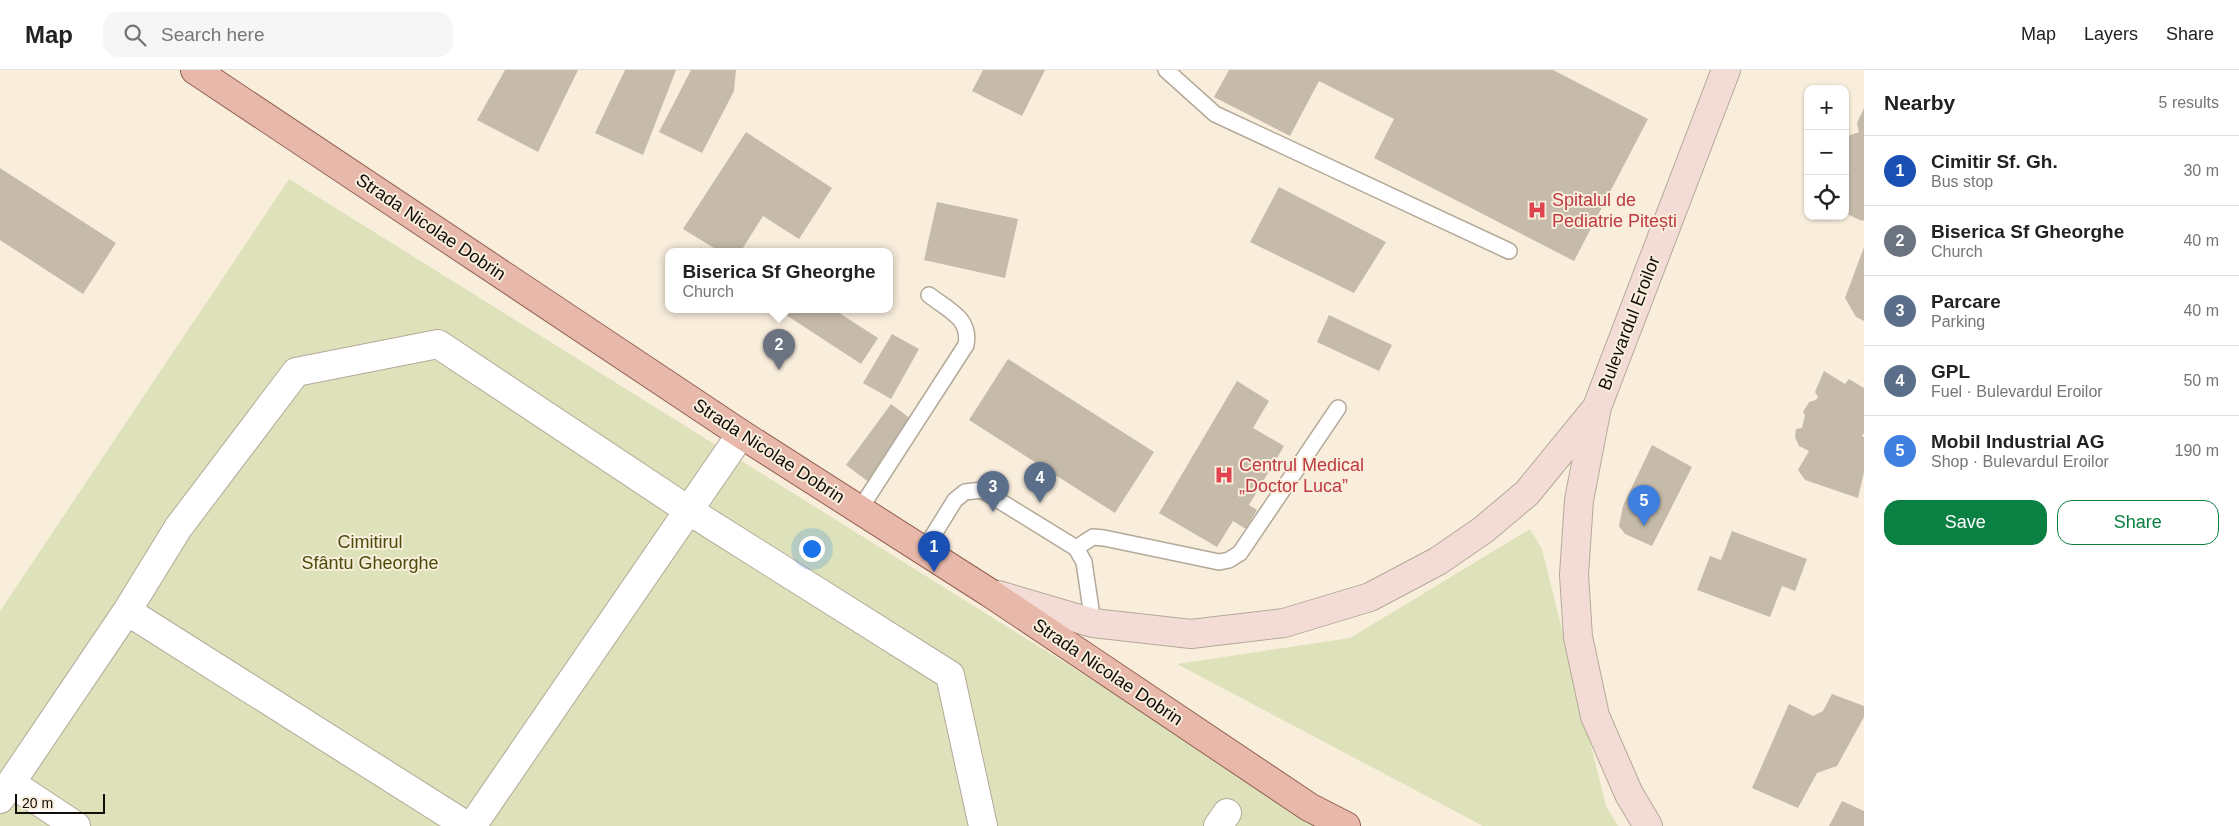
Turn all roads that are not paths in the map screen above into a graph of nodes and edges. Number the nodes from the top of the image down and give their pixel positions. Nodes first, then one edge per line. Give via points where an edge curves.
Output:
1 (195, 70) edge
2 (1166, 70) edge
3 (1726, 70) edge
4 (1510, 251) dead end
5 (929, 295) dead end
6 (1338, 408) dead end
7 (1597, 408) junction
8 (741, 434) junction
9 (860, 509) junction
10 (688, 510) junction
11 (1076, 548) junction
12 (924, 550) junction
13 (990, 593) junction
14 (127, 611) junction
15 (1094, 623) junction
16 (5, 791) edge
17 (76, 826) edge
18 (467, 826) edge
19 (472, 826) edge
20 (983, 826) edge
21 (1346, 826) edge
22 (1648, 826) edge

1 - 8 main road, Strada Nicolae Dobrin
2 - 4 lane via 1215,114
3 - 7 street, Bulevardul Eroilor
5 - 9 lane via 963,321 968,334 966,345
6 - 11 lane via 1240,553 1229,560 1219,562 1093,537
7 - 15 street, Bulevardul Eroilor via 1527,493 1483,530 1438,561 1370,597 1284,623 1192,634
7 - 22 street, Bulevardul Eroilor via 1579,500 1574,575 1578,637 1595,716 1629,794
8 - 9 main road, Strada Nicolae Dobrin
8 - 10 street
9 - 12 main road, Strada Nicolae Dobrin
10 - 14 street via 438,344 296,372 178,528
10 - 19 street
10 - 20 street via 950,675
11 - 12 lane via 982,490 964,492 955,500
11 - 15 lane via 1084,562
12 - 13 main road, Strada Nicolae Dobrin
13 - 15 street, Bulevardul Eroilor
13 - 21 main road, Strada Nicolae Dobrin via 1300,801
14 - 16 street
14 - 18 street
16 - 17 street

